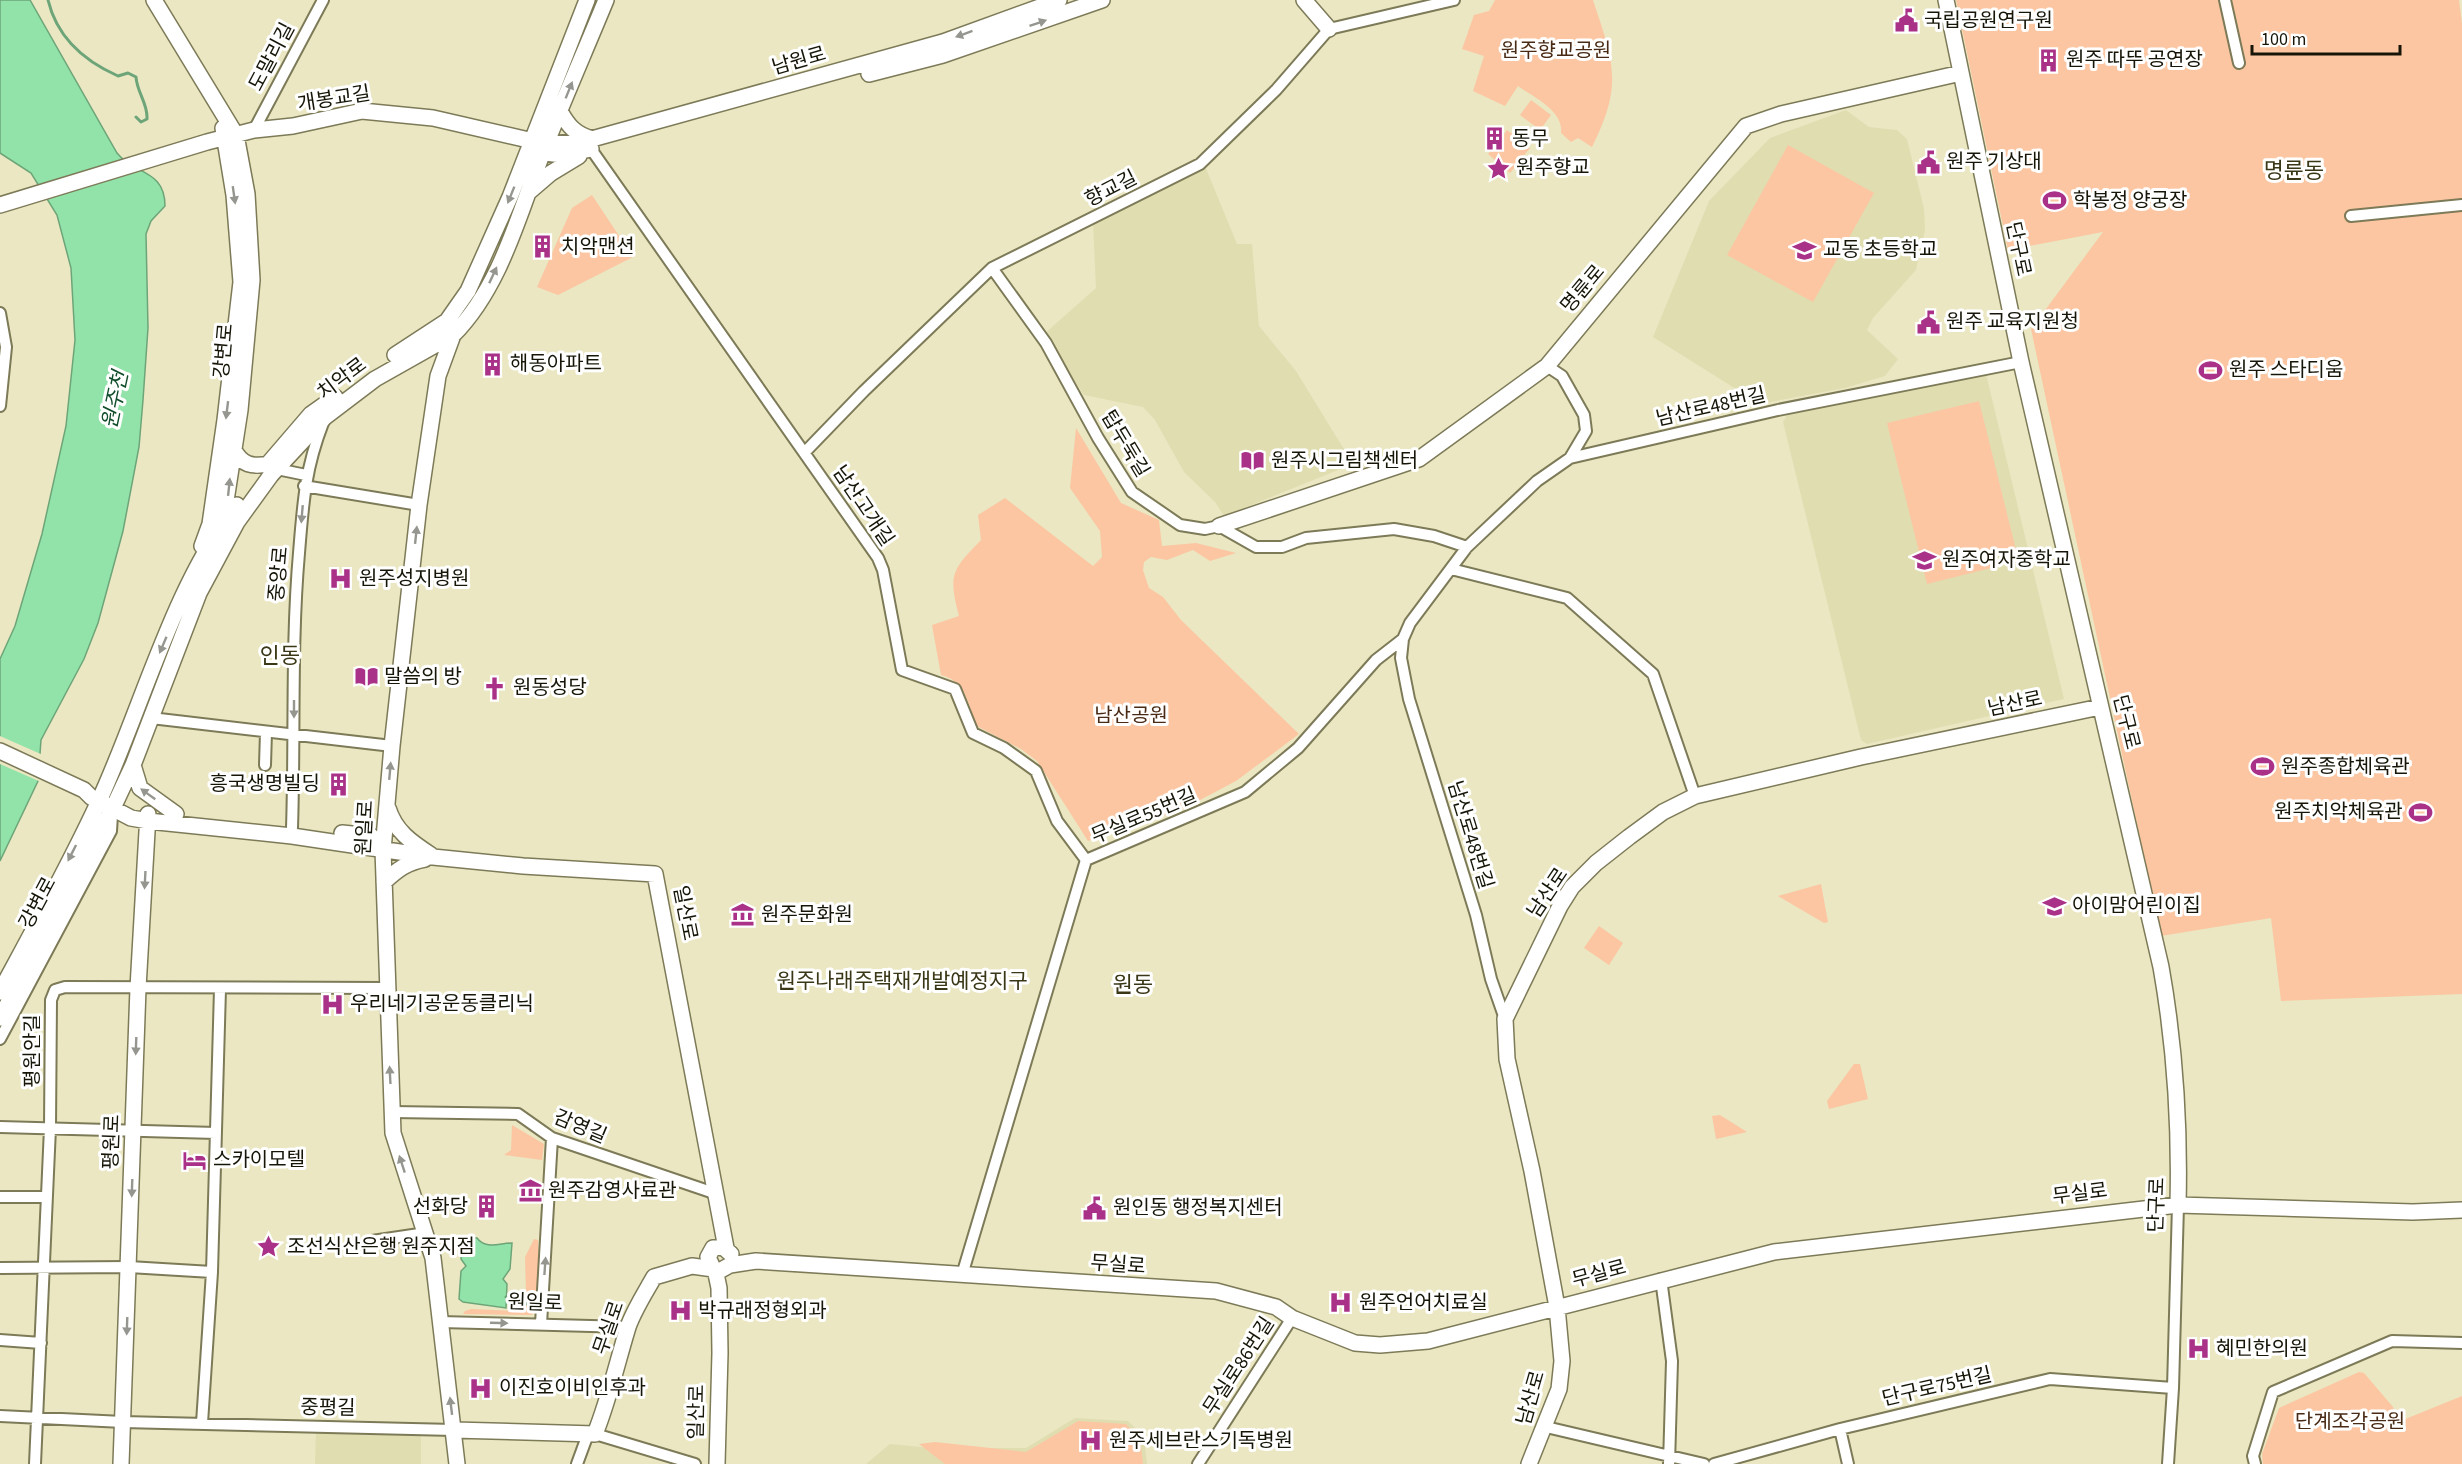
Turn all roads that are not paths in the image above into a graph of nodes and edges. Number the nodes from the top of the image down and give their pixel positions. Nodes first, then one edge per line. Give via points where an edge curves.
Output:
1 (154, 0) edge
2 (323, 0) edge
3 (587, 0) edge
4 (606, 0) edge
5 (1059, 0) edge
6 (1102, 0) edge
7 (1304, 0) edge
8 (1454, 0) edge
9 (1946, 0) edge
10 (2225, 0) edge
11 (1329, 29) junction
12 (2239, 63) dead end
13 (1961, 73) junction
14 (560, 111) junction
15 (254, 130) junction
16 (230, 136) junction
17 (594, 144) junction
18 (537, 147) junction
19 (528, 192) junction
20 (0, 205) edge
21 (2462, 205) edge
22 (2351, 216) dead end
23 (992, 268) junction
24 (0, 313) edge
25 (453, 335) junction
26 (2021, 362) junction
27 (1547, 366) junction
28 (0, 401) edge
29 (325, 417) junction
30 (234, 450) junction
31 (805, 452) junction
32 (1570, 458) junction
33 (272, 466) junction
34 (305, 480) junction
35 (419, 505) junction
36 (222, 524) junction
37 (1219, 526) junction
38 (1467, 547) junction
39 (1451, 569) junction
40 (193, 592) junction
41 (1403, 639) junction
42 (2100, 707) junction
43 (151, 718) junction
44 (266, 732) junction
45 (295, 737) junction
46 (392, 746) junction
47 (0, 751) edge
48 (133, 765) junction
49 (265, 765) dead end
50 (1695, 796) junction
51 (108, 800) junction
52 (387, 803) junction
53 (176, 814) junction
54 (148, 817) junction
55 (292, 832) junction
56 (384, 850) junction
57 (433, 857) junction
58 (1086, 860) junction
59 (384, 882) junction
60 (138, 988) junction
61 (387, 988) junction
62 (220, 989) junction
63 (0, 992) edge
64 (0, 1018) edge
65 (1505, 1019) junction
66 (0, 1039) edge
67 (392, 1112) junction
68 (0, 1127) edge
69 (50, 1128) junction
70 (134, 1130) junction
71 (216, 1133) junction
72 (552, 1138) junction
73 (717, 1194) junction
74 (0, 1197) edge
75 (47, 1197) junction
76 (2178, 1205) junction
77 (2462, 1210) edge
78 (426, 1233) junction
79 (372, 1241) dead end
80 (720, 1259) junction
81 (0, 1268) edge
82 (129, 1268) junction
83 (44, 1269) junction
84 (212, 1272) junction
85 (962, 1275) junction
86 (1661, 1279) junction
87 (1557, 1307) junction
88 (1292, 1318) junction
89 (440, 1322) junction
90 (541, 1324) junction
91 (628, 1327) junction
92 (0, 1340) edge
93 (41, 1343) junction
94 (2462, 1343) edge
95 (2173, 1388) junction
96 (0, 1416) edge
97 (38, 1417) junction
98 (123, 1422) junction
99 (202, 1423) junction
100 (1546, 1427) junction
101 (1840, 1429) junction
102 (454, 1430) junction
103 (592, 1434) junction
104 (1670, 1460) edge
105 (35, 1464) edge
106 (121, 1464) edge
107 (458, 1464) edge
108 (577, 1464) edge
109 (694, 1464) edge
110 (717, 1464) edge
111 (1198, 1464) edge
112 (1529, 1464) edge
113 (1704, 1464) edge
114 (1714, 1464) edge
115 (1848, 1464) edge
116 (2168, 1464) edge
117 (2255, 1464) edge

1 - 16 street, 강변로
2 - 15 street, 도말리길
3 - 18 street, 치악로
14 -> 4 street, 치악로
5 -> 17 street, 남원로 via 943,42
17 -> 6 street, 남원로 via 943,56
7 - 11 street
8 - 11 street
9 - 13 street, 단구로
10 - 12 street
11 - 23 street, 향교길 via 1276,90 1200,164
13 - 26 street, 단구로
13 - 27 street, 명륜로 via 1780,114 1746,126
14 - 17 street via 581,136
14 - 18 street, 치악로
15 - 16 street, 개봉교길
15 - 18 street, 개봉교길 via 362,111 433,118
16 - 20 street, 개봉교길
16 - 30 street, 강변로 via 247,194 252,280
16 -> 40 street, 강변로 via 241,282 210,524
17 - 18 street, 남원로
17 - 19 street
17 - 31 street, 남산고개길 via 668,263
18 - 19 street, 치악로
18 -> 33 street, 치악로 via 459,307 447,321 312,414
25 -> 19 street, 치악로 via 490,283
21 - 22 street
23 - 31 street, 향교길
23 - 37 street, 탑두둑길 via 1046,343 1132,492 1180,525 1205,529
24 - 28 street via 6,347
25 - 29 street, 치악로 via 375,379
25 - 35 street, 원일로 via 438,376
26 - 32 street, 남산로48번길 via 1778,410
26 - 42 street, 단구로
27 - 32 street via 1562,376 1584,415 1586,431
27 - 37 street, 명륜로 via 1419,459
29 - 33 street, 치악로
29 - 34 street, 중앙로
30 - 33 street via 238,458 253,466
36 -> 30 street, 강변로
31 - 58 street, 남산고개길 via 883,570 902,670 955,689 973,733 1004,747 1036,771 1057,821
32 - 38 street, 남산로48번길 via 1537,481
33 - 34 street
33 - 36 street, 치악로
33 - 40 street, 치악로
34 - 35 street
34 -> 45 street, 중앙로 via 294,611
46 -> 35 street, 원일로
36 - 40 street, 치악로
37 - 38 street via 1256,547 1282,547 1306,538 1394,530 1434,536
38 - 39 street, 남산로48번길
39 - 41 street, 남산로48번길 via 1410,623
39 - 50 street via 1567,598 1653,674
40 - 43 street, 치악로
40 -> 51 street, 치악로
41 - 58 street, 무실로55번길 via 1376,660 1298,748 1245,792
41 - 65 street, 남산로48번길 via 1401,658 1409,699
42 - 50 street, 남산로
42 - 76 street, 단구로 via 2140,873 2170,1022
43 - 44 street
43 - 48 street, 치악로
44 - 45 street
44 - 49 street
45 - 46 street
45 - 55 street, 중앙로
52 -> 46 street, 원일로
47 - 51 street
48 - 51 street, 치악로
53 -> 48 street via 140,789
50 - 65 street, 남산로 via 1663,812 1629,837 1572,887
51 - 54 street via 131,818
51 -> 63 street, 강변로
51 - 64 street, 강변로
51 - 66 street via 111,831
52 - 56 street, 원일로
52 - 57 street via 393,824
53 - 54 street
53 - 55 street
54 - 55 street
54 -> 60 street, 평원로
55 - 56 street, 일산로
56 - 57 street, 일산로
56 - 59 street, 원일로
57 - 59 street via 412,861
57 - 73 street, 일산로 via 655,874
58 - 85 street, 무실로55번길
59 - 61 street, 원일로
60 - 62 street
60 - 69 street, 평원안길 via 55,990 51,1000
60 -> 70 street, 평원로
61 - 62 street
67 -> 61 street, 원일로
62 - 71 street
65 - 87 street, 남산로 via 1507,1059
67 - 72 street, 감영길 via 518,1114
78 -> 67 street, 원일로 via 387,1134
68 - 69 street
69 - 70 street
69 - 75 street, 평원안길
70 - 71 street
70 -> 82 street, 평원로
71 - 84 street
72 - 73 street, 감영길
90 -> 72 street
73 - 80 street, 일산로 via 724,1229
74 - 75 street
75 - 83 street, 평원안길
76 - 77 street, 무실로
76 - 86 street, 무실로 via 1774,1252
76 - 95 street, 단구로
78 - 79 street
78 - 89 street, 원일로 via 433,1258
80 - 85 street, 무실로
80 - 91 street, 무실로 via 654,1277
80 - 110 street, 일산로
81 - 83 street
82 - 83 street
82 - 84 street
82 -> 98 street, 평원로
83 - 93 street, 평원안길
84 - 99 street
85 - 88 street, 무실로 via 1216,1291 1276,1307
86 - 87 street, 무실로
86 - 104 street via 1672,1360
87 - 88 street, 무실로 via 1428,1341 1380,1345 1355,1343
87 - 100 street, 남산로 via 1562,1361 1559,1389
88 - 111 street, 무실로86번길
89 -> 90 street, 원일로
102 -> 89 street, 원일로
90 - 91 street, 원일로
91 - 103 street, 무실로 via 606,1406
92 - 93 street
93 - 97 street, 평원안길
94 - 117 street via 2392,1341 2272,1392 2253,1456
95 - 101 street, 단구로75번길 via 2050,1379
95 - 116 street, 단구로
96 - 97 street, 중평길
97 - 98 street, 중평길
97 - 105 street, 평원안길
98 - 99 street, 중평길
98 - 106 street, 평원로
99 - 102 street, 중평길
100 - 104 street
100 - 112 street, 남산로
101 - 114 street, 단구로75번길
101 - 115 street
102 - 103 street
102 - 107 street, 원일로
103 - 108 street
103 - 109 street
104 - 113 street

